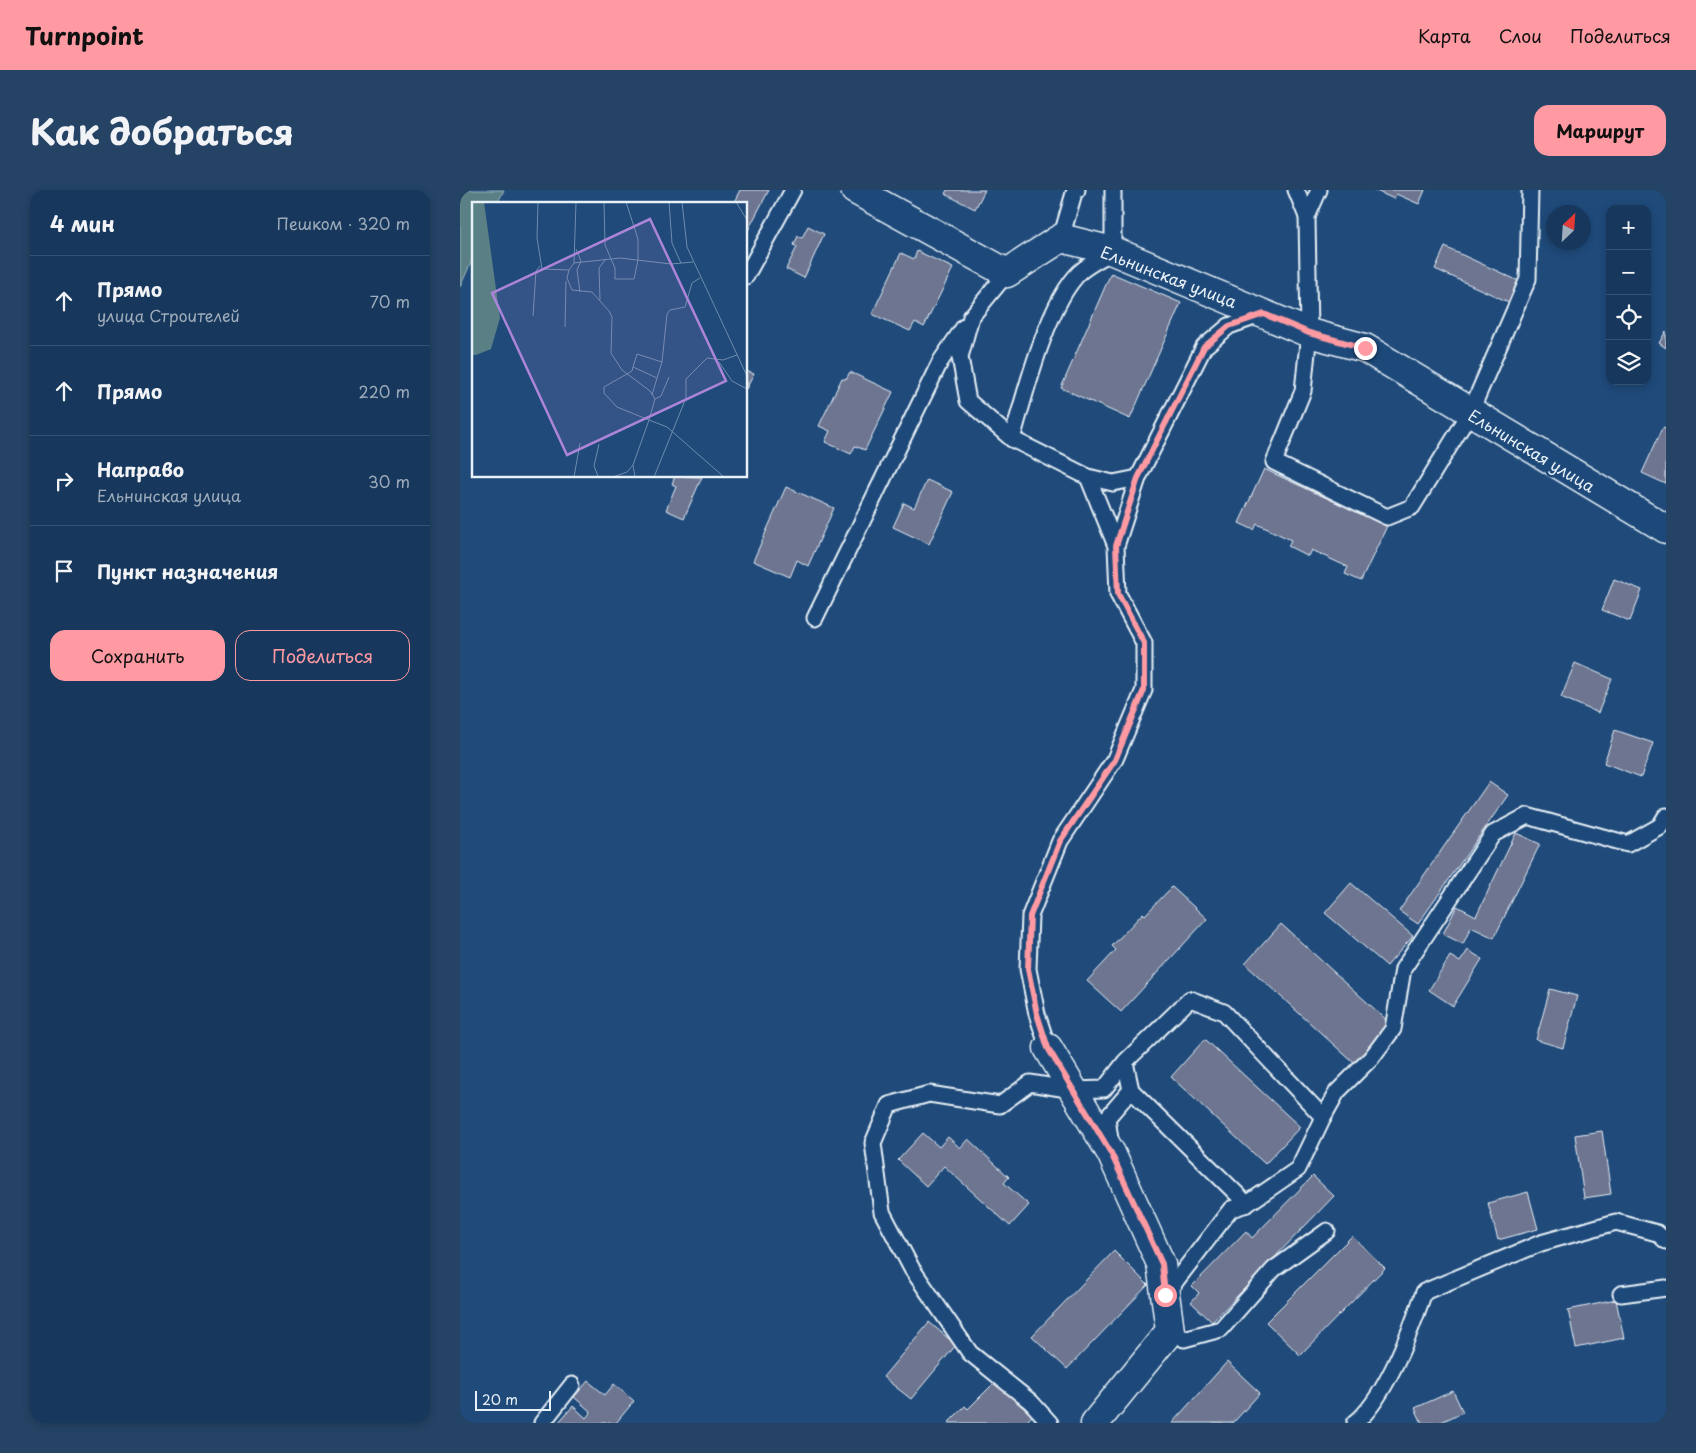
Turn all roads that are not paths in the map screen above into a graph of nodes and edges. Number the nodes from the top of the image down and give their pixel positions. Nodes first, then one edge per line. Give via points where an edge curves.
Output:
1 (792, 190) edge
2 (855, 190) edge
3 (1077, 190) edge
4 (1113, 190) edge
5 (1296, 190) edge
6 (1319, 190) edge
7 (1530, 190) edge
8 (1308, 217) junction
9 (1061, 238) junction
10 (1113, 251) junction
11 (748, 272) edge
12 (1007, 273) junction
13 (1264, 314) junction
14 (970, 318) junction
15 (1309, 333) junction
16 (1470, 413) junction
17 (1012, 439) junction
18 (1088, 477) junction
19 (1138, 478) junction
20 (1666, 529) edge
21 (1116, 546) junction
22 (815, 618) dead end
23 (1666, 816) edge
24 (1048, 1048) joint
25 (1125, 1062) junction
26 (1073, 1090) junction
27 (1131, 1090) junction
28 (1323, 1117) junction
29 (1111, 1153) junction
30 (1247, 1204) junction
31 (1327, 1231) dead end
32 (1666, 1241) edge
33 (1666, 1288) edge
34 (1621, 1294) dead end
35 (1165, 1295) junction
36 (1170, 1331) junction
37 (572, 1385) dead end
38 (542, 1423) edge
39 (1050, 1423) edge
40 (1094, 1423) edge
41 (1355, 1423) edge

1 - 11 lane
2 - 12 street
3 - 9 lane
4 - 10 lane
5 - 8 lane
6 - 8 lane
7 - 16 lane via 1528,279
8 - 15 lane
9 - 10 street, Ельнинская улица
9 - 12 street
10 - 13 street, Ельнинская улица
10 - 17 lane via 1081,272 1062,294 1033,367
12 - 14 lane
13 - 15 street, Ельнинская улица
13 - 19 lane via 1229,326 1204,347
14 - 17 lane via 960,357 968,401
14 - 22 lane via 940,362
15 - 16 street, Ельнинская улица via 1365,348
15 - 16 lane via 1303,392 1274,462 1387,517 1412,507
16 - 20 street, Ельнинская улица
17 - 18 lane
18 - 19 lane via 1113,483
18 - 21 lane
19 - 21 lane
21 - 24 lane via 1118,594 1144,643 1144,690 1115,760 1060,841 1030,916 1028,969
23 - 28 lane via 1660,826 1628,844 1527,816 1493,834 1403,969 1394,1030 1337,1092
24 - 26 street
25 - 26 lane via 1104,1089
25 - 27 lane
25 - 28 lane via 1190,999 1224,1012
26 - 29 street
26 - 39 lane via 1030,1084 1000,1105 929,1094 889,1105 873,1143 882,1212 912,1270 970,1353 1031,1402
27 - 29 lane via 1107,1118
27 - 30 lane
28 - 30 lane via 1298,1169
29 - 35 street via 1162,1264
30 - 35 lane via 1231,1209
31 - 36 lane via 1274,1269 1221,1329 1184,1339
32 - 41 lane via 1658,1233 1616,1222 1541,1243 1424,1292 1406,1344 1366,1414
33 - 34 lane
35 - 36 street
36 - 40 street
37 - 38 lane

